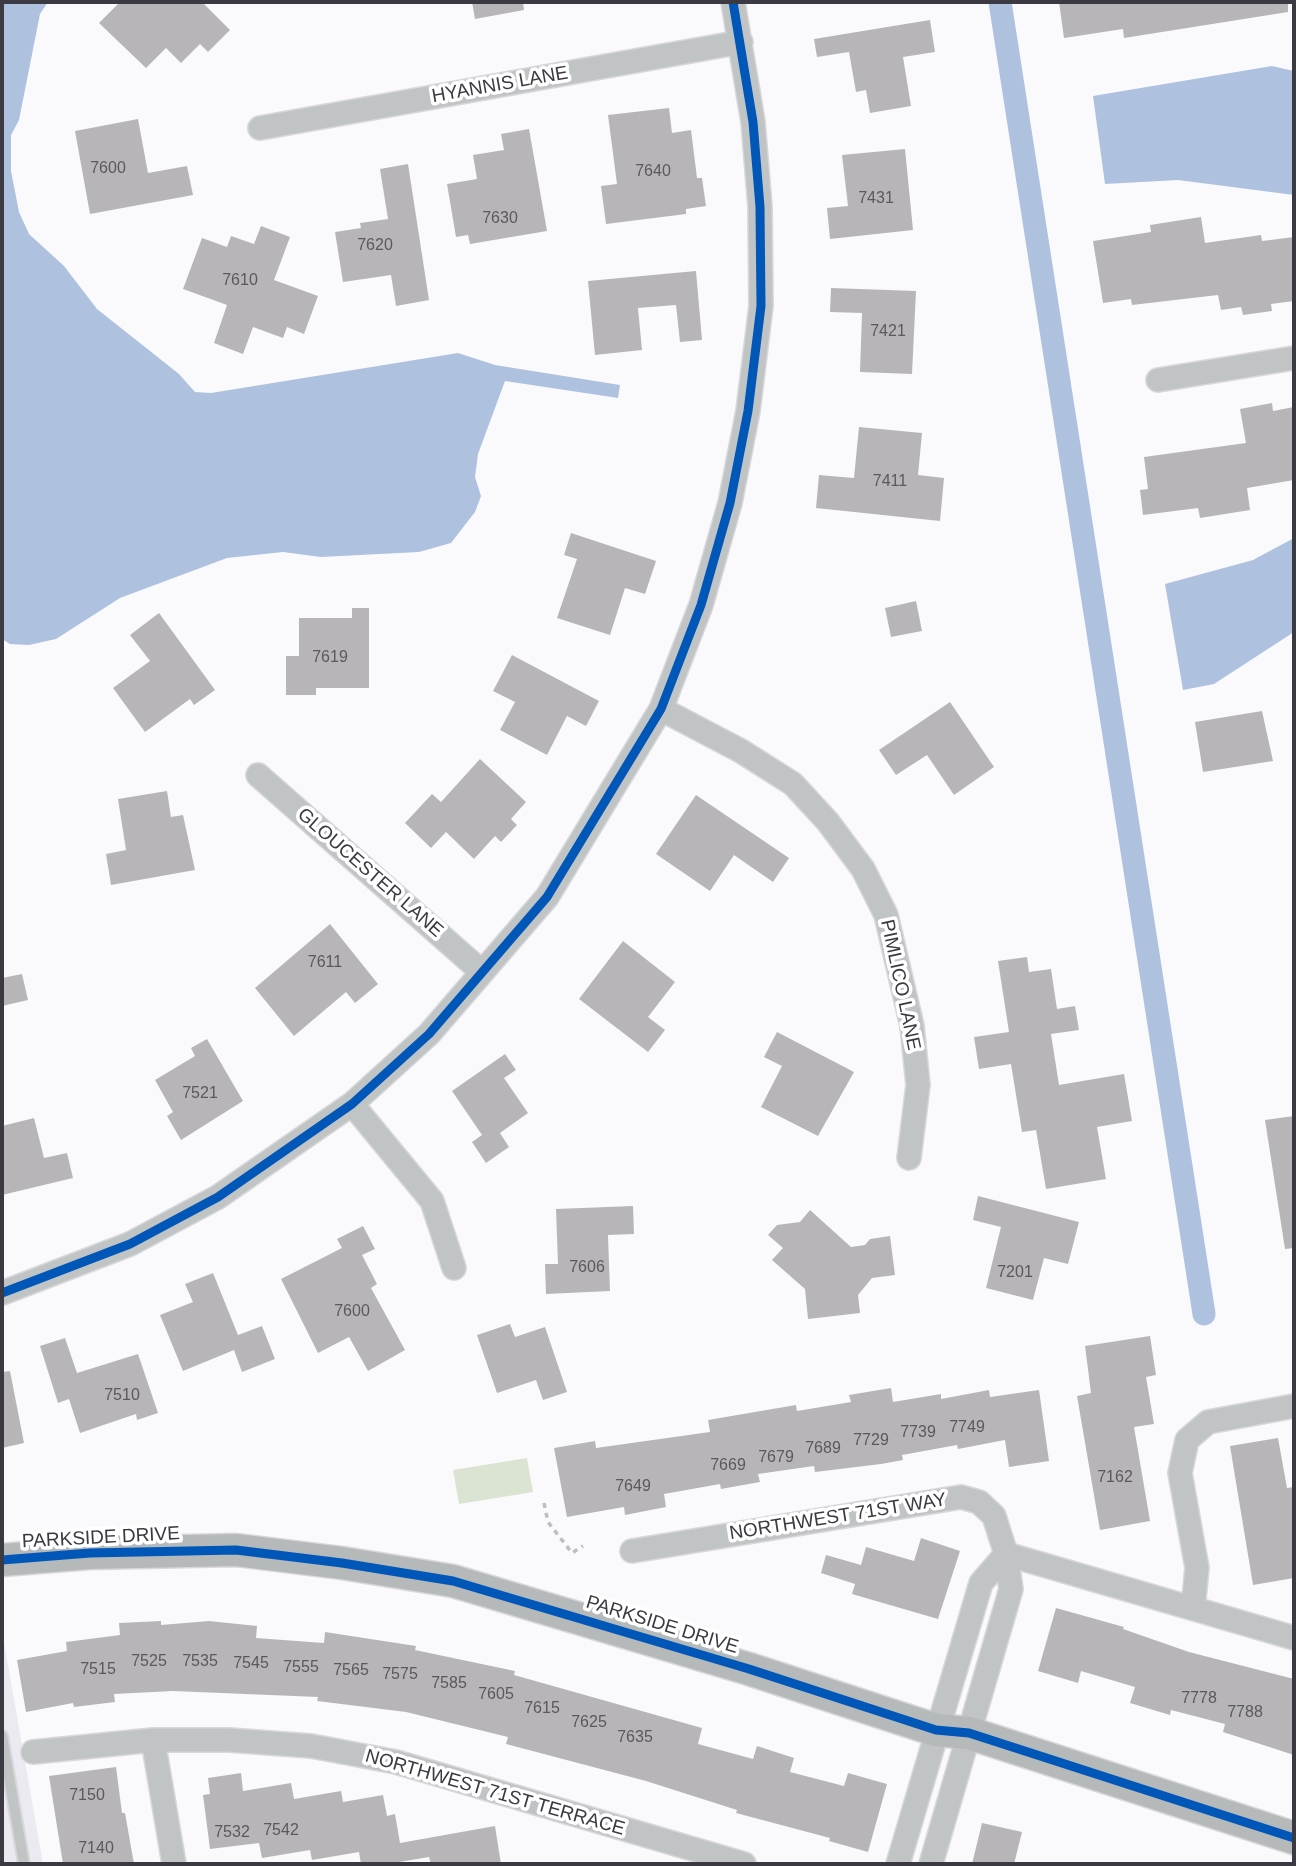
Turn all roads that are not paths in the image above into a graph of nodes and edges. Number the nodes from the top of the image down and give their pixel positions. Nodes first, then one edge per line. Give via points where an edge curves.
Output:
1 (733, 2) edge
2 (741, 42) junction
3 (260, 128) dead end
4 (1294, 358) edge
5 (1158, 380) dead end
6 (661, 709) junction
7 (258, 775) dead end
8 (482, 972) junction
9 (352, 1104) junction
10 (909, 1158) dead end
11 (454, 1268) dead end
12 (2, 1293) edge
13 (1294, 1406) edge
14 (632, 1551) dead end
15 (1006, 1554) junction
16 (2, 1562) edge
17 (975, 1602) junction
18 (1193, 1608) junction
19 (1004, 1611) junction
20 (1294, 1638) edge
21 (936, 1730) junction
22 (969, 1732) junction
23 (2, 1737) edge
24 (153, 1740) junction
25 (33, 1752) dead end
26 (1294, 1838) edge
27 (900, 1856) edge
28 (932, 1861) edge
29 (24, 1864) edge
30 (174, 1864) edge
31 (744, 1864) edge

1 - 2 street
2 - 3 street, HYANNIS LANE
2 - 6 street via 760,207 761,306 730,503 701,605
4 - 5 street
6 - 8 street via 547,897
6 - 10 street, PIMLICO LANE via 793,784 863,869 886,915 912,1026 918,1085
7 - 8 street, GLOUCESTER LANE
8 - 9 street via 429,1034
9 - 11 street via 432,1201
9 - 12 street via 207,1203 130,1244
13 - 18 street via 1208,1422 1187,1440 1180,1473 1197,1568
14 - 15 street, NORTHWEST 71ST WAY via 961,1497 979,1502 994,1516
15 - 17 street via 981,1583
15 - 18 street
15 - 19 street, NORTHWEST 71ST WAY via 1011,1589
16 - 21 street, PARKSIDE DRIVE via 90,1553 236,1550 453,1581
17 - 19 street
17 - 21 street
18 - 20 street
19 - 22 street, NORTHWEST 71ST WAY
21 - 22 street, PARKSIDE DRIVE
21 - 27 street
22 - 26 street, PARKSIDE DRIVE
22 - 28 street, NORTHWEST 71ST WAY
23 - 29 lane
24 - 25 street, NORTHWEST 71ST TERRACE
24 - 30 street
24 - 31 street, NORTHWEST 71ST TERRACE via 312,1746 396,1762
27 - 28 street

